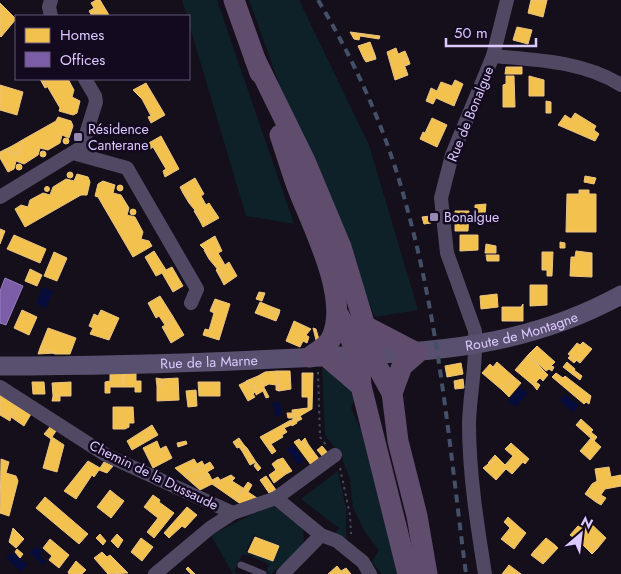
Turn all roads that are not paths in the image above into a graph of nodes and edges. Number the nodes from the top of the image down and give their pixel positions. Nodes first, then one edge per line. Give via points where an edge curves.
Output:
1 (51, 0) edge
2 (234, 0) edge
3 (507, 0) edge
4 (52, 15) edge
5 (493, 56) junction
6 (255, 59) junction
7 (86, 80) edge
8 (621, 85) edge
9 (74, 153) junction
10 (0, 197) edge
11 (328, 264) junction
12 (621, 295) edge
13 (191, 303) dead end
14 (338, 314) junction
15 (366, 326) junction
16 (476, 344) junction
17 (417, 353) junction
18 (365, 355) junction
19 (318, 357) junction
20 (0, 366) edge
21 (361, 386) junction
22 (0, 387) edge
23 (392, 393) junction
24 (398, 441) junction
25 (335, 455) dead end
26 (276, 498) junction
27 (233, 513) junction
28 (321, 535) junction
29 (241, 565) dead end
30 (155, 574) edge
31 (263, 574) edge
32 (284, 574) edge
33 (370, 574) edge
34 (408, 574) edge
35 (427, 574) edge
36 (485, 574) edge

1 - 4 street
2 - 6 main road
3 - 5 street, Rue de Bonalgue
5 - 8 street via 562,63 598,73
5 - 16 street, Rue de Bonalgue via 452,154 441,198 447,253 474,325
6 - 11 main road via 297,185
6 - 15 main road via 338,238
7 - 9 street via 96,102 84,144
9 - 10 street
9 - 13 street via 127,168 197,289
11 - 14 main road
11 - 18 main road
12 - 16 main road, Route de Montagne via 548,328
14 - 18 main road
14 - 19 main road via 332,338
15 - 17 main road
15 - 18 main road
16 - 17 main road, Route de Montagne
16 - 36 street, Rue de Bonalgue via 470,423 474,506
17 - 18 main road, Rue de la Marne
17 - 23 main road via 402,366
18 - 19 main road, Rue de la Marne
18 - 21 main road
18 - 23 main road
18 - 24 main road via 384,421
19 - 20 main road, Rue de la Marne via 230,362
19 - 21 main road
21 - 34 main road
22 - 27 street, Chemin de la Dussaude via 106,455
23 - 24 main road
24 - 35 main road via 417,516
25 - 26 street
26 - 27 street
26 - 28 street
27 - 30 street
28 - 32 street
28 - 33 street via 337,541 363,562
29 - 31 lane

